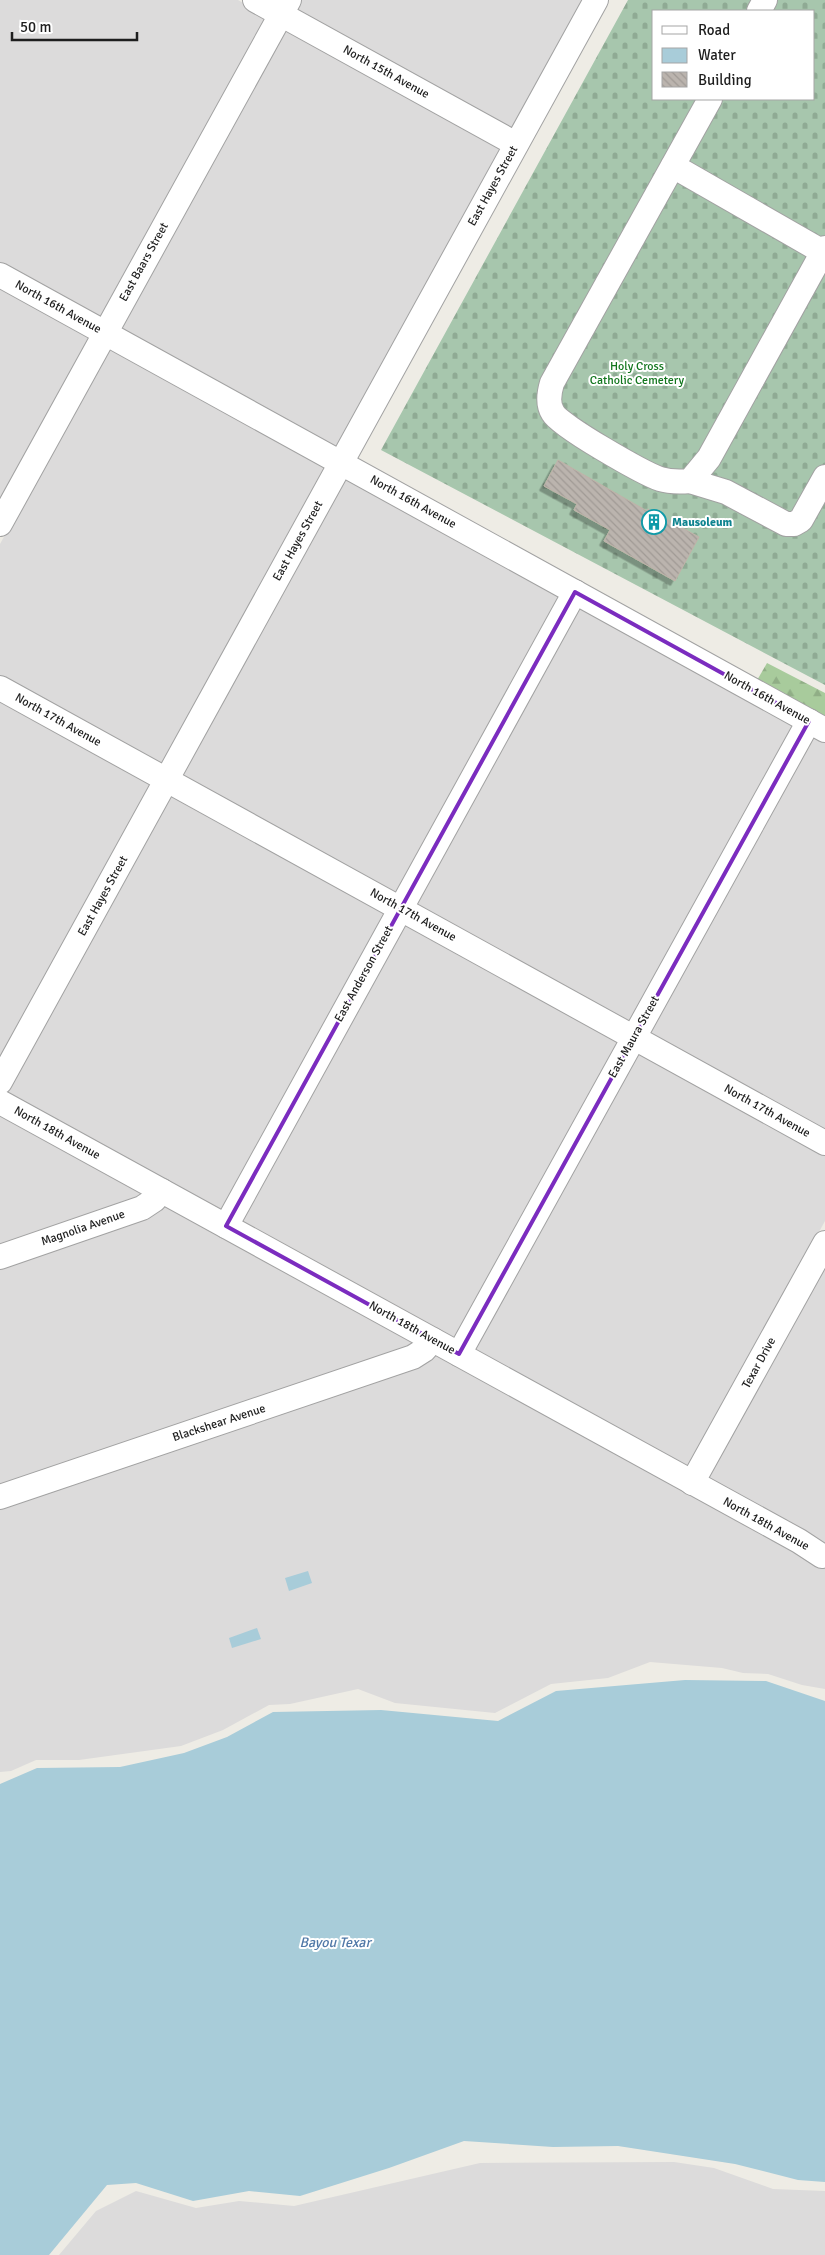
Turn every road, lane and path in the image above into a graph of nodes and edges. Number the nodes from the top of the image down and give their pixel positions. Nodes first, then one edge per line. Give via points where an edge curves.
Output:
1 (256, 0) edge
2 (596, 0) edge
3 (285, 7) edge
4 (709, 100) edge
5 (516, 144) junction
6 (673, 166) junction
7 (824, 250) edge
8 (0, 275) edge
9 (106, 333) junction
10 (341, 462) junction
11 (825, 477) edge
12 (690, 481) junction
13 (0, 524) edge
14 (575, 592) junction
15 (0, 688) edge
16 (817, 725) edge
17 (166, 780) junction
18 (400, 908) junction
19 (634, 1037) junction
20 (0, 1082) edge
21 (0, 1102) edge
22 (825, 1143) edge
23 (162, 1191) junction
24 (226, 1226) junction
25 (825, 1243) edge
26 (0, 1257) edge
27 (433, 1340) junction
28 (459, 1354) junction
29 (692, 1483) junction
30 (0, 1497) edge
31 (822, 1556) dead end

1 - 3 street, North 15th Avenue
2 - 5 street, East Hayes Street
3 - 5 street, North 15th Avenue
3 - 9 street, East Baars Street
4 - 6 street
5 - 10 street, East Hayes Street
6 - 7 street
6 - 12 street via 552,383 550,403 552,412 568,428 644,471 660,479
7 - 12 street via 709,458
8 - 9 street, North 16th Avenue
9 - 10 street, North 16th Avenue
9 - 13 street, East Baars Street
10 - 14 street, North 16th Avenue
10 - 17 street, East Hayes Street
11 - 12 street via 801,520 794,524 786,524 726,492
14 - 16 street, North 16th Avenue
14 - 18 street, East Anderson Street
15 - 17 street, North 17th Avenue
16 - 19 street, East Maura Street
17 - 18 street, North 17th Avenue
17 - 20 street, East Hayes Street
18 - 19 street, North 17th Avenue
18 - 24 street, East Anderson Street
19 - 22 street, North 17th Avenue
19 - 28 street, East Maura Street
21 - 23 street, North 18th Avenue
23 - 24 street, North 18th Avenue
23 - 26 street, Magnolia Avenue via 142,1208
24 - 27 street, North 18th Avenue
25 - 29 street, Texar Drive
27 - 28 street, North 18th Avenue
27 - 30 street, Blackshear Avenue via 412,1357
28 - 29 street, North 18th Avenue
29 - 31 street, North 18th Avenue

